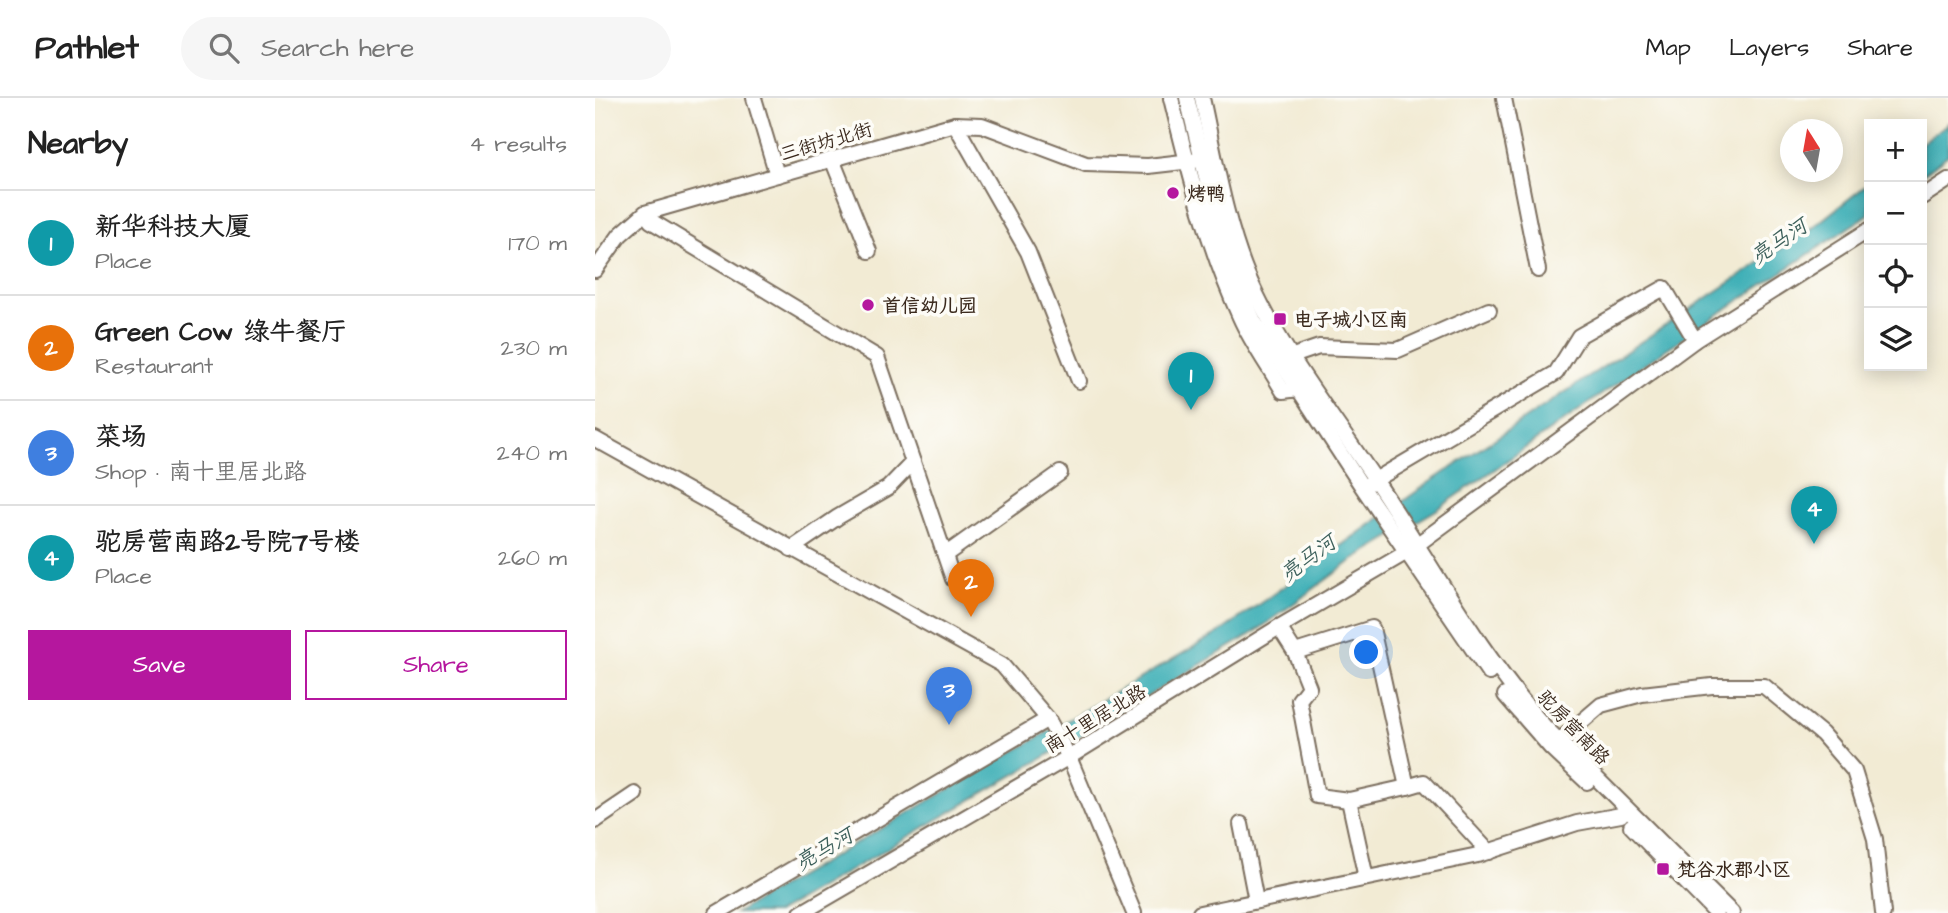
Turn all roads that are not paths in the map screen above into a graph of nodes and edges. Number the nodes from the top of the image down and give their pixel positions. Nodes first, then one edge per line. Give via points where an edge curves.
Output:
1 (754, 98) edge
2 (1171, 98) edge
3 (1187, 98) edge
4 (1202, 98) edge
5 (1504, 98) edge
6 (955, 124) junction
7 (832, 159) junction
8 (1201, 160) junction
9 (777, 175) junction
10 (1948, 180) edge
11 (1927, 194) edge
12 (645, 213) junction
13 (1864, 233) edge
14 (869, 251) dead end
15 (595, 270) edge
16 (1538, 270) dead end
17 (1489, 310) dead end
18 (1695, 340) junction
19 (1285, 359) junction
20 (1079, 381) dead end
21 (1299, 389) junction
22 (595, 439) edge
23 (913, 462) junction
24 (1060, 473) dead end
25 (1369, 484) junction
26 (1412, 548) junction
27 (791, 549) junction
28 (945, 555) junction
29 (953, 579) dead end
30 (1279, 627) junction
31 (1295, 652) junction
32 (1048, 719) junction
33 (1555, 744) junction
34 (1069, 757) junction
35 (1407, 787) junction
36 (635, 794) dead end
37 (1349, 800) junction
38 (1621, 816) junction
39 (595, 821) edge
40 (1241, 824) dead end
41 (1484, 854) junction
42 (1366, 877) junction
43 (1256, 901) junction
44 (1234, 910) edge
45 (717, 913) edge
46 (801, 913) edge
47 (1133, 913) edge
48 (1200, 913) edge
49 (1716, 913) edge
50 (1732, 913) edge
51 (1883, 913) edge

1 - 9 street
2 - 8 street
3 - 8 street
4 - 8 street
5 - 16 street
6 - 7 street, 三街坊北街
6 - 8 street, 三街坊北街 via 982,125 1086,164 1113,167
6 - 20 street via 1028,252
7 - 9 street, 三街坊北街
7 - 14 street
8 - 19 street via 1232,271 1254,321
8 - 21 street via 1217,264 1241,320 1283,391
9 - 12 street, 三街坊北街
10 - 11 street
12 - 15 street, 三街坊北街 via 620,235
12 - 23 street via 651,221 877,357
13 - 18 street, 南十里居北路
17 - 19 street via 1398,351 1319,347
18 - 25 street via 1664,288 1579,335 1556,373
18 - 26 street, 南十里居北路
19 - 21 street
19 - 25 street
21 - 25 street
22 - 27 street
23 - 27 street via 888,488
23 - 28 street
24 - 28 street
25 - 26 street, 驼房营南路
26 - 30 street, 南十里居北路
26 - 33 street, 驼房营南路 via 1492,677 1518,711
27 - 32 street via 1002,665
28 - 29 street
30 - 31 street
30 - 34 street, 南十里居北路
31 - 35 street via 1372,628
31 - 37 street via 1309,687 1299,700 1317,796
32 - 34 street
32 - 45 street
33 - 38 street, 驼房营南路
33 - 50 street, 驼房营南路
33 - 51 street via 1601,705 1642,694 1764,686 1822,734 1854,771 1875,839
34 - 46 street, 南十里居北路
34 - 47 street
35 - 37 street
35 - 41 street via 1424,782
36 - 39 street
37 - 42 street
38 - 41 street via 1577,823
38 - 49 street, 驼房营南路
40 - 43 street
41 - 42 street
42 - 43 street
43 - 44 street
44 - 48 street

